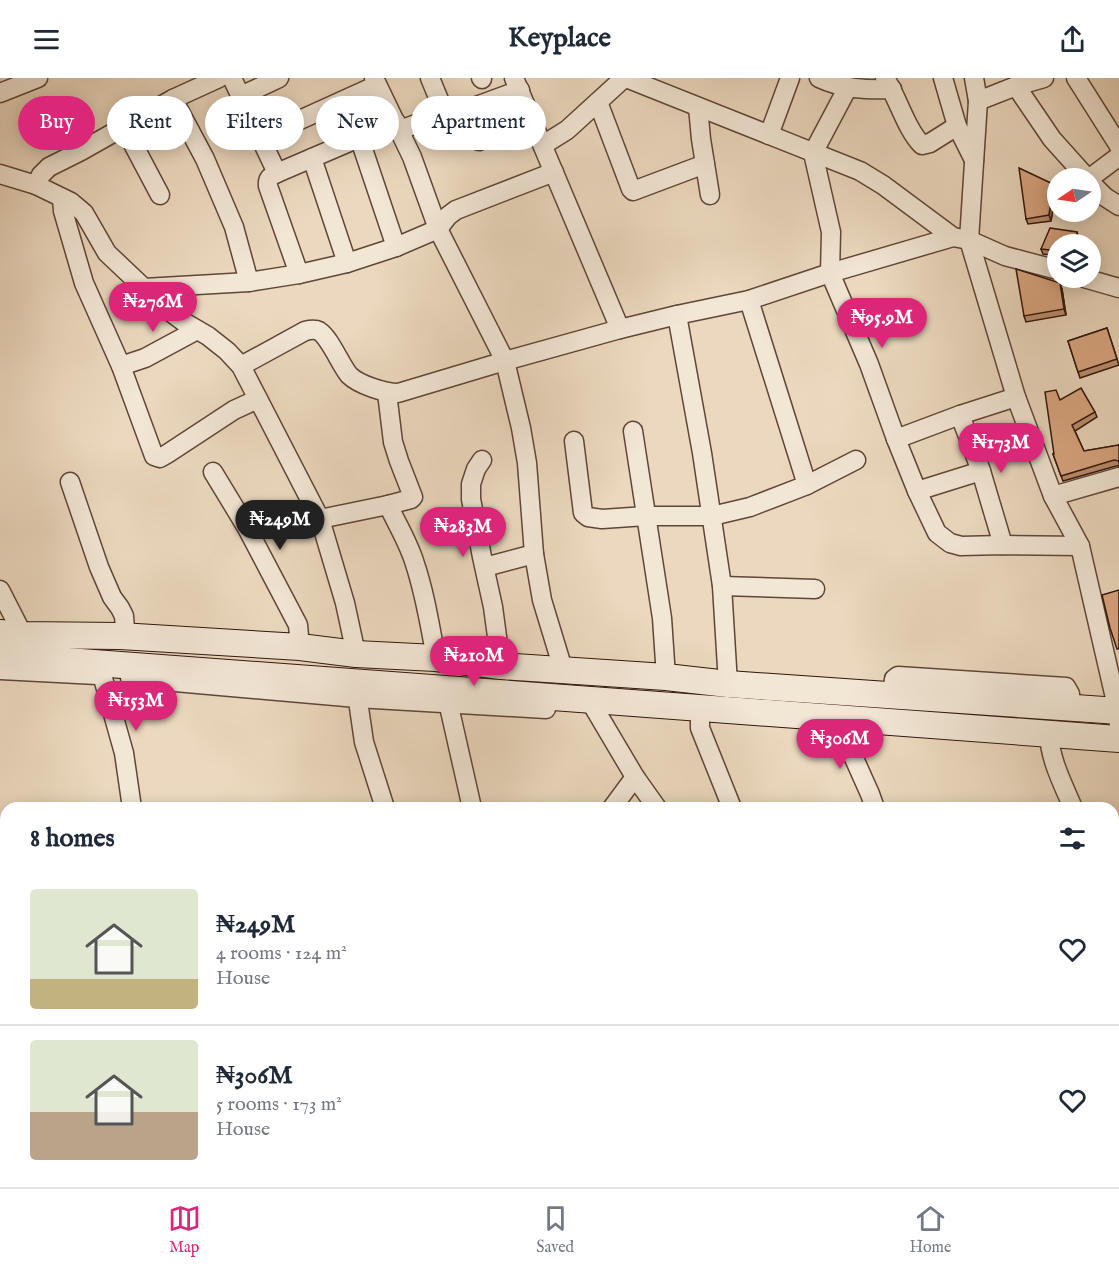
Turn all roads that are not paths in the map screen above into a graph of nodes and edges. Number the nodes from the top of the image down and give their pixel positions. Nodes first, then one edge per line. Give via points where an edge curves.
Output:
1 (38, 78) edge
2 (219, 78) edge
3 (232, 78) edge
4 (279, 78) edge
5 (430, 78) edge
6 (625, 78) edge
7 (790, 78) edge
8 (819, 78) edge
9 (943, 78) edge
10 (974, 78) edge
11 (1044, 78) edge
12 (1076, 78) edge
13 (376, 82) edge
14 (888, 83) edge
15 (517, 84) edge
16 (1016, 86) junction
17 (848, 87) junction
18 (0, 93) edge
19 (180, 96) edge
20 (241, 96) joint
21 (383, 96) edge
22 (493, 96) edge
23 (978, 100) junction
24 (598, 102) junction
25 (698, 107) junction
26 (304, 117) edge
27 (399, 126) edge
28 (957, 126) junction
29 (399, 128) edge
30 (769, 135) junction
31 (107, 136) edge
32 (193, 136) edge
33 (546, 143) edge
34 (1119, 146) edge
35 (136, 150) edge
36 (266, 150) edge
37 (330, 150) edge
38 (363, 150) edge
39 (545, 150) edge
40 (813, 153) junction
41 (1119, 155) edge
42 (312, 158) junction
43 (974, 160) junction
44 (705, 164) junction
45 (1078, 168) edge
46 (1, 170) edge
47 (1101, 171) edge
48 (554, 172) junction
49 (277, 173) junction
50 (36, 185) junction
51 (1101, 193) edge
52 (160, 195) dead end
53 (710, 195) dead end
54 (62, 198) junction
55 (1119, 206) edge
56 (438, 229) junction
57 (961, 238) junction
58 (396, 247) junction
59 (347, 263) junction
60 (1047, 267) edge
61 (830, 273) junction
62 (299, 274) junction
63 (249, 282) junction
64 (1101, 283) edge
65 (144, 288) junction
66 (1119, 288) edge
67 (749, 300) junction
68 (677, 315) junction
69 (620, 329) junction
70 (197, 330) junction
71 (505, 361) junction
72 (121, 366) junction
73 (241, 366) junction
74 (387, 393) junction
75 (1016, 398) junction
76 (258, 399) junction
77 (960, 415) junction
78 (633, 431) dead end
79 (896, 439) junction
80 (574, 441) dead end
81 (482, 460) dead end
82 (856, 460) dead end
83 (981, 471) junction
84 (213, 472) dead end
85 (1119, 477) edge
86 (70, 482) dead end
87 (807, 485) junction
88 (917, 491) junction
89 (1053, 496) junction
90 (388, 506) junction
91 (646, 516) junction
92 (712, 516) junction
93 (320, 519) junction
94 (1003, 545) junction
95 (1080, 546) junction
96 (534, 554) junction
97 (485, 567) junction
98 (723, 586) junction
99 (815, 589) dead end
100 (0, 590) edge
101 (11, 634) edge
102 (120, 636) junction
103 (300, 647) junction
104 (356, 654) junction
105 (0, 656) edge
106 (436, 658) junction
107 (501, 666) junction
108 (563, 669) junction
109 (0, 670) edge
110 (100, 670) junction
111 (666, 677) junction
112 (728, 684) junction
113 (356, 690) junction
114 (447, 696) junction
115 (593, 706) junction
116 (700, 714) junction
117 (1119, 717) edge
118 (839, 724) junction
119 (1049, 739) junction
120 (1119, 739) edge
121 (1119, 747) edge
122 (635, 777) junction
123 (131, 802) edge
124 (383, 802) edge
125 (471, 802) edge
126 (616, 802) edge
127 (653, 802) edge
128 (729, 802) edge
129 (873, 802) edge
130 (1071, 802) edge

1 - 18 street
2 - 19 street
3 - 20 street
4 - 20 street
5 - 27 street via 442,107 440,115
6 - 24 street
6 - 25 street
7 - 30 street
8 - 17 street
9 - 28 street
10 - 23 street
11 - 16 street
12 - 34 street
13 - 21 street
13 - 26 street
14 - 17 street via 872,90
14 - 28 street via 922,145
15 - 22 street
16 - 23 street
16 - 45 street via 1052,140
17 - 40 street
23 - 43 street
24 - 33 street
24 - 44 street via 633,191
25 - 30 street
25 - 44 street
28 - 43 street
29 - 56 street
30 - 40 street
31 - 50 street via 49,167
32 - 63 street via 234,227
35 - 52 street
36 - 49 street
37 - 42 street
38 - 58 street
39 - 48 street
40 - 57 street via 860,171
40 - 61 street via 831,232
41 - 47 street
42 - 49 street
42 - 59 street
43 - 57 street
44 - 53 street
46 - 50 street
48 - 56 street via 456,210
48 - 69 street
49 - 62 street via 270,177 268,186
50 - 54 street
51 - 55 street
54 - 65 street via 84,213 107,253
54 - 72 street via 84,283
56 - 58 street
56 - 71 street
57 - 60 street
57 - 61 street
57 - 75 street
58 - 59 street
59 - 62 street
61 - 67 street
61 - 79 street
62 - 63 street
63 - 65 street
64 - 66 street
65 - 70 street
67 - 68 street
67 - 87 street
68 - 69 street
68 - 92 street
69 - 71 street
70 - 72 street via 145,358
70 - 73 street
71 - 74 street
71 - 96 street via 527,463
72 - 76 street via 154,456 160,458
73 - 74 street via 305,331 318,331 351,377
73 - 76 street
74 - 90 street via 393,441 413,496
75 - 77 street
75 - 89 street
76 - 93 street
77 - 79 street
77 - 83 street
78 - 91 street
79 - 88 street
80 - 91 street via 583,513 602,519
81 - 97 street via 471,484 471,499
82 - 87 street
83 - 88 street
83 - 94 street
84 - 103 street via 248,528 298,625
85 - 89 street
86 - 102 street via 99,567 124,616
87 - 92 street via 750,507
88 - 94 street via 937,533 950,543
89 - 95 street
90 - 93 street
90 - 106 street via 414,561
91 - 92 street
91 - 111 street via 662,618
92 - 98 street
93 - 104 street
94 - 95 street
95 - 117 street
96 - 97 street
96 - 108 street via 542,600
97 - 107 street
98 - 99 street
98 - 112 street
100 - 101 street
101 - 102 main road
102 - 103 main road
103 - 104 main road
104 - 106 main road
105 - 110 main road
106 - 107 main road
107 - 108 main road
108 - 111 main road
109 - 110 street
110 - 113 main road
110 - 123 street via 123,753
111 - 112 main road
112 - 117 main road via 892,695 1007,693
113 - 114 main road
113 - 124 street via 364,742
114 - 115 main road
114 - 125 street
115 - 116 main road
115 - 122 street
116 - 118 main road
116 - 128 street via 700,728
118 - 119 main road
118 - 129 street
119 - 120 main road
119 - 121 street
119 - 130 street
122 - 126 street
122 - 127 street

